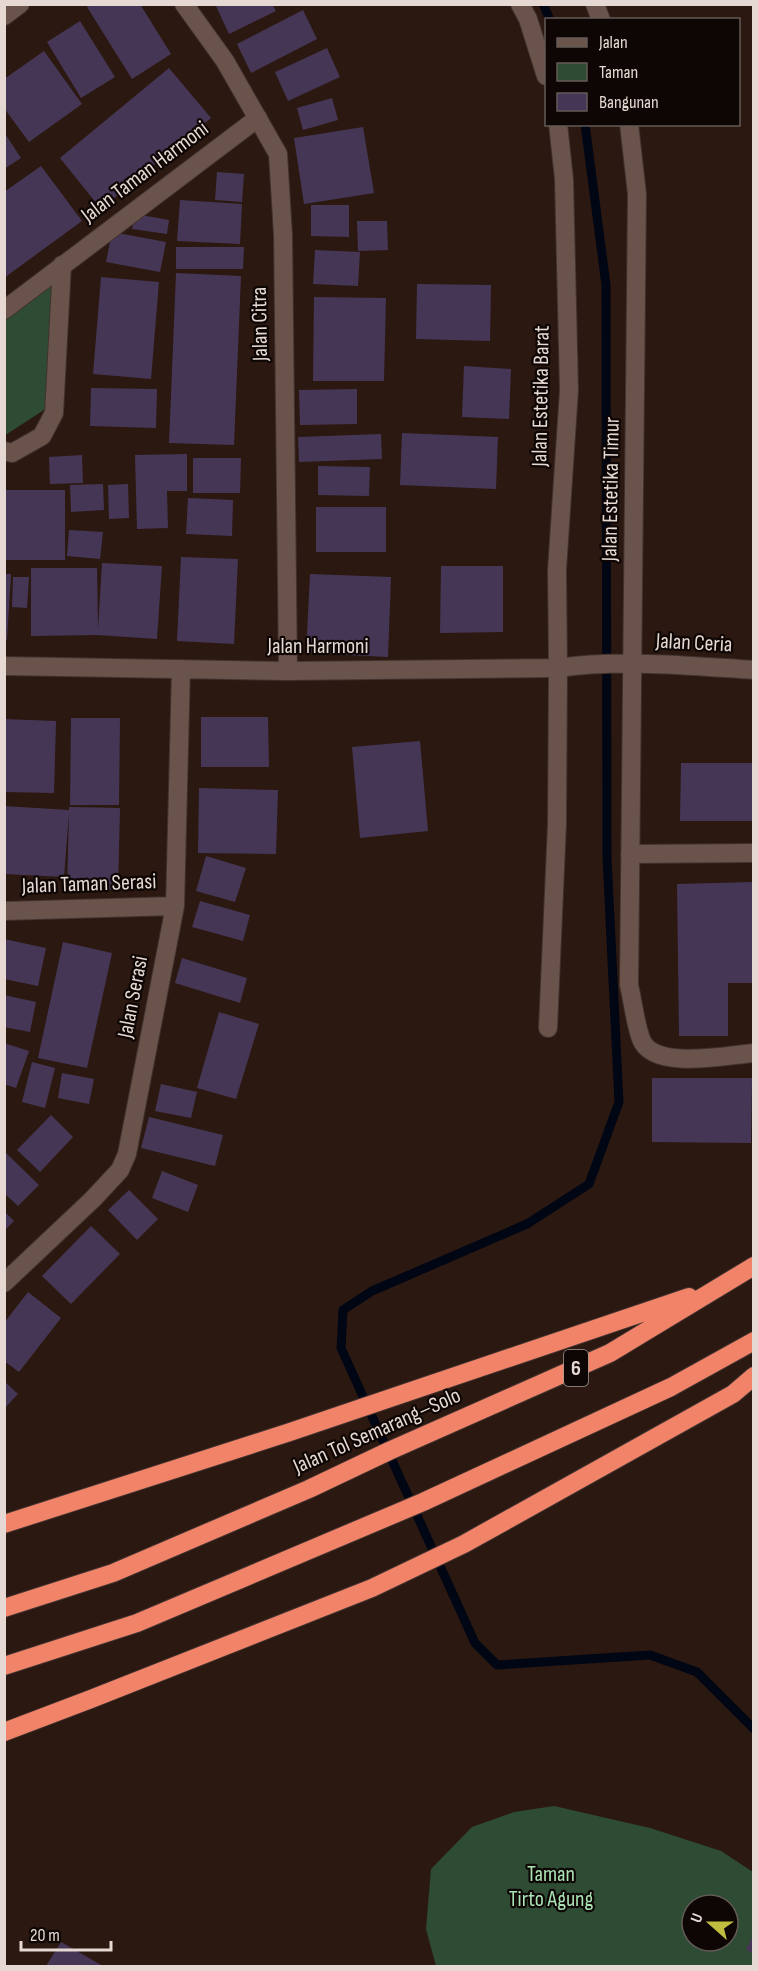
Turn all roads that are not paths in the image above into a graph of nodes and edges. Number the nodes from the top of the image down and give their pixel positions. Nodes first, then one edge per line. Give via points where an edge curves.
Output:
1 (20, 4) edge
2 (184, 4) edge
3 (520, 4) edge
4 (4, 16) edge
5 (545, 73) edge
6 (258, 118) junction
7 (558, 126) edge
8 (629, 126) edge
9 (62, 265) junction
10 (4, 310) edge
11 (4, 452) edge
12 (628, 665) junction
13 (4, 666) edge
14 (566, 667) junction
15 (181, 669) junction
16 (753, 670) edge
17 (288, 671) junction
18 (753, 853) edge
19 (630, 854) junction
20 (175, 906) junction
21 (4, 911) edge
22 (548, 1028) dead end
23 (753, 1053) edge
24 (753, 1266) edge
25 (4, 1283) edge
26 (720, 1287) junction
27 (753, 1341) edge
28 (753, 1376) edge
29 (4, 1524) edge
30 (4, 1608) edge
31 (4, 1665) edge
32 (4, 1732) edge

1 - 4 street
2 - 6 street, Jalan Citra via 225,61
3 - 5 street
6 - 9 street, Jalan Taman Harmoni
6 - 17 street, Jalan Citra via 278,154 283,235
7 - 14 street, Jalan Estetika Barat via 564,179 568,390 557,570
8 - 12 street, Jalan Estetika Timur via 637,194
9 - 10 street, Jalan Taman Harmoni
9 - 11 street via 54,413 42,436 12,453
12 - 14 street, Jalan Harmoni
12 - 16 street, Jalan Ceria via 658,663
12 - 19 street, Jalan Estetika Timur
13 - 15 street, Jalan Harmoni
14 - 17 street, Jalan Harmoni
14 - 22 street, Jalan Estetika Barat
15 - 17 street, Jalan Harmoni
15 - 20 street, Jalan Serasi
18 - 19 street
19 - 23 street, Jalan Estetika Timur via 629,985 642,1042 659,1057 668,1058
20 - 21 street, Jalan Taman Serasi
20 - 25 street, Jalan Serasi via 127,1154 120,1170
24 - 26 highway, Jalan Tol Semarang–Solo / 6
26 - 29 highway
26 - 30 highway, Jalan Tol Semarang–Solo / 6 via 610,1353 309,1489 113,1573
27 - 31 highway via 671,1387 423,1502 137,1623
28 - 32 highway via 733,1394 464,1544 372,1588

